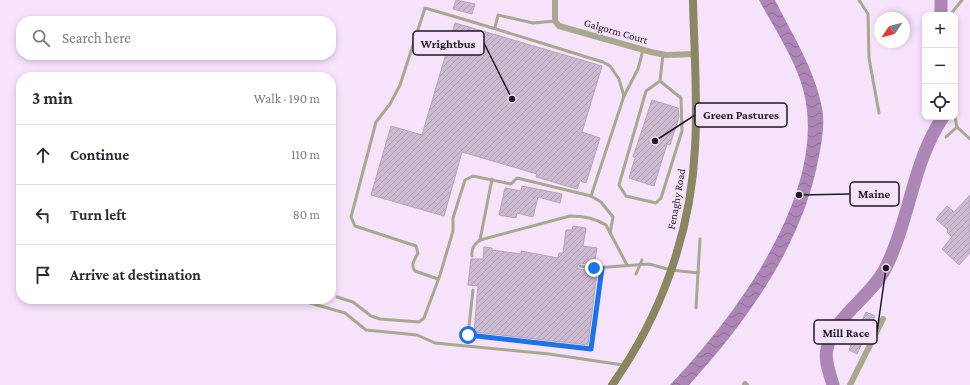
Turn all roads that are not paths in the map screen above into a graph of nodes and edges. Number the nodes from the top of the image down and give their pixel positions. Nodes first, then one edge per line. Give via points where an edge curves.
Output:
1 (555, 0) edge
2 (693, 0) edge
3 (859, 0) edge
4 (962, 0) edge
5 (952, 12) edge
6 (555, 21) junction
7 (495, 28) junction
8 (643, 50) junction
9 (663, 54) junction
10 (694, 54) junction
11 (660, 81) junction
12 (624, 96) junction
13 (879, 113) dead end
14 (956, 120) edge
15 (957, 127) junction
16 (946, 137) dead end
17 (970, 139) edge
18 (492, 179) junction
19 (591, 196) junction
20 (610, 233) junction
21 (700, 239) dead end
22 (480, 240) junction
23 (472, 256) dead end
24 (642, 260) dead end
25 (639, 264) junction
26 (628, 265) junction
27 (580, 266) dead end
28 (602, 268) junction
29 (672, 270) junction
30 (698, 273) junction
31 (636, 274) dead end
32 (438, 279) junction
33 (473, 290) dead end
34 (337, 297) dead end
35 (314, 304) edge
36 (696, 308) dead end
37 (883, 319) dead end
38 (625, 365) junction
39 (612, 385) edge
40 (850, 385) edge

1 - 6 street
2 - 10 street, Fenaghy Road
3 - 13 lane via 868,14 869,58
4 - 5 lane
6 - 7 lane via 533,23 498,15
6 - 8 street, Galgorm Court via 559,26
7 - 12 lane via 603,62 610,66 620,79
7 - 32 lane via 425,8 400,85 376,122 351,217 355,226 416,246 418,253 413,268
8 - 9 street, Galgorm Court
8 - 12 lane via 638,69
9 - 10 street, Galgorm Court
9 - 11 lane
10 - 29 street, Fenaghy Road via 695,148 692,185
11 - 11 lane via 646,91 619,185 626,196 656,203 661,198 682,131 680,98
12 - 19 lane
14 - 15 lane
15 - 16 lane
15 - 17 lane
18 - 19 lane via 511,184 517,178
18 - 22 lane
18 - 32 lane via 473,176 465,180
19 - 20 lane via 601,202 613,217
20 - 22 lane via 606,225 600,221 570,216
20 - 26 lane
21 - 30 lane
22 - 23 lane via 475,244
24 - 25 lane
25 - 26 lane
25 - 29 lane
25 - 31 lane
26 - 28 lane
27 - 28 lane
28 - 33 lane via 591,349 468,335
29 - 30 lane
29 - 38 street, Fenaghy Road via 656,310
30 - 36 lane
32 - 34 lane via 424,318 419,322 380,319 371,316 353,302
35 - 38 lane via 345,313 366,330 417,335 435,343 550,354
37 - 40 street
38 - 39 street, Fenaghy Road

